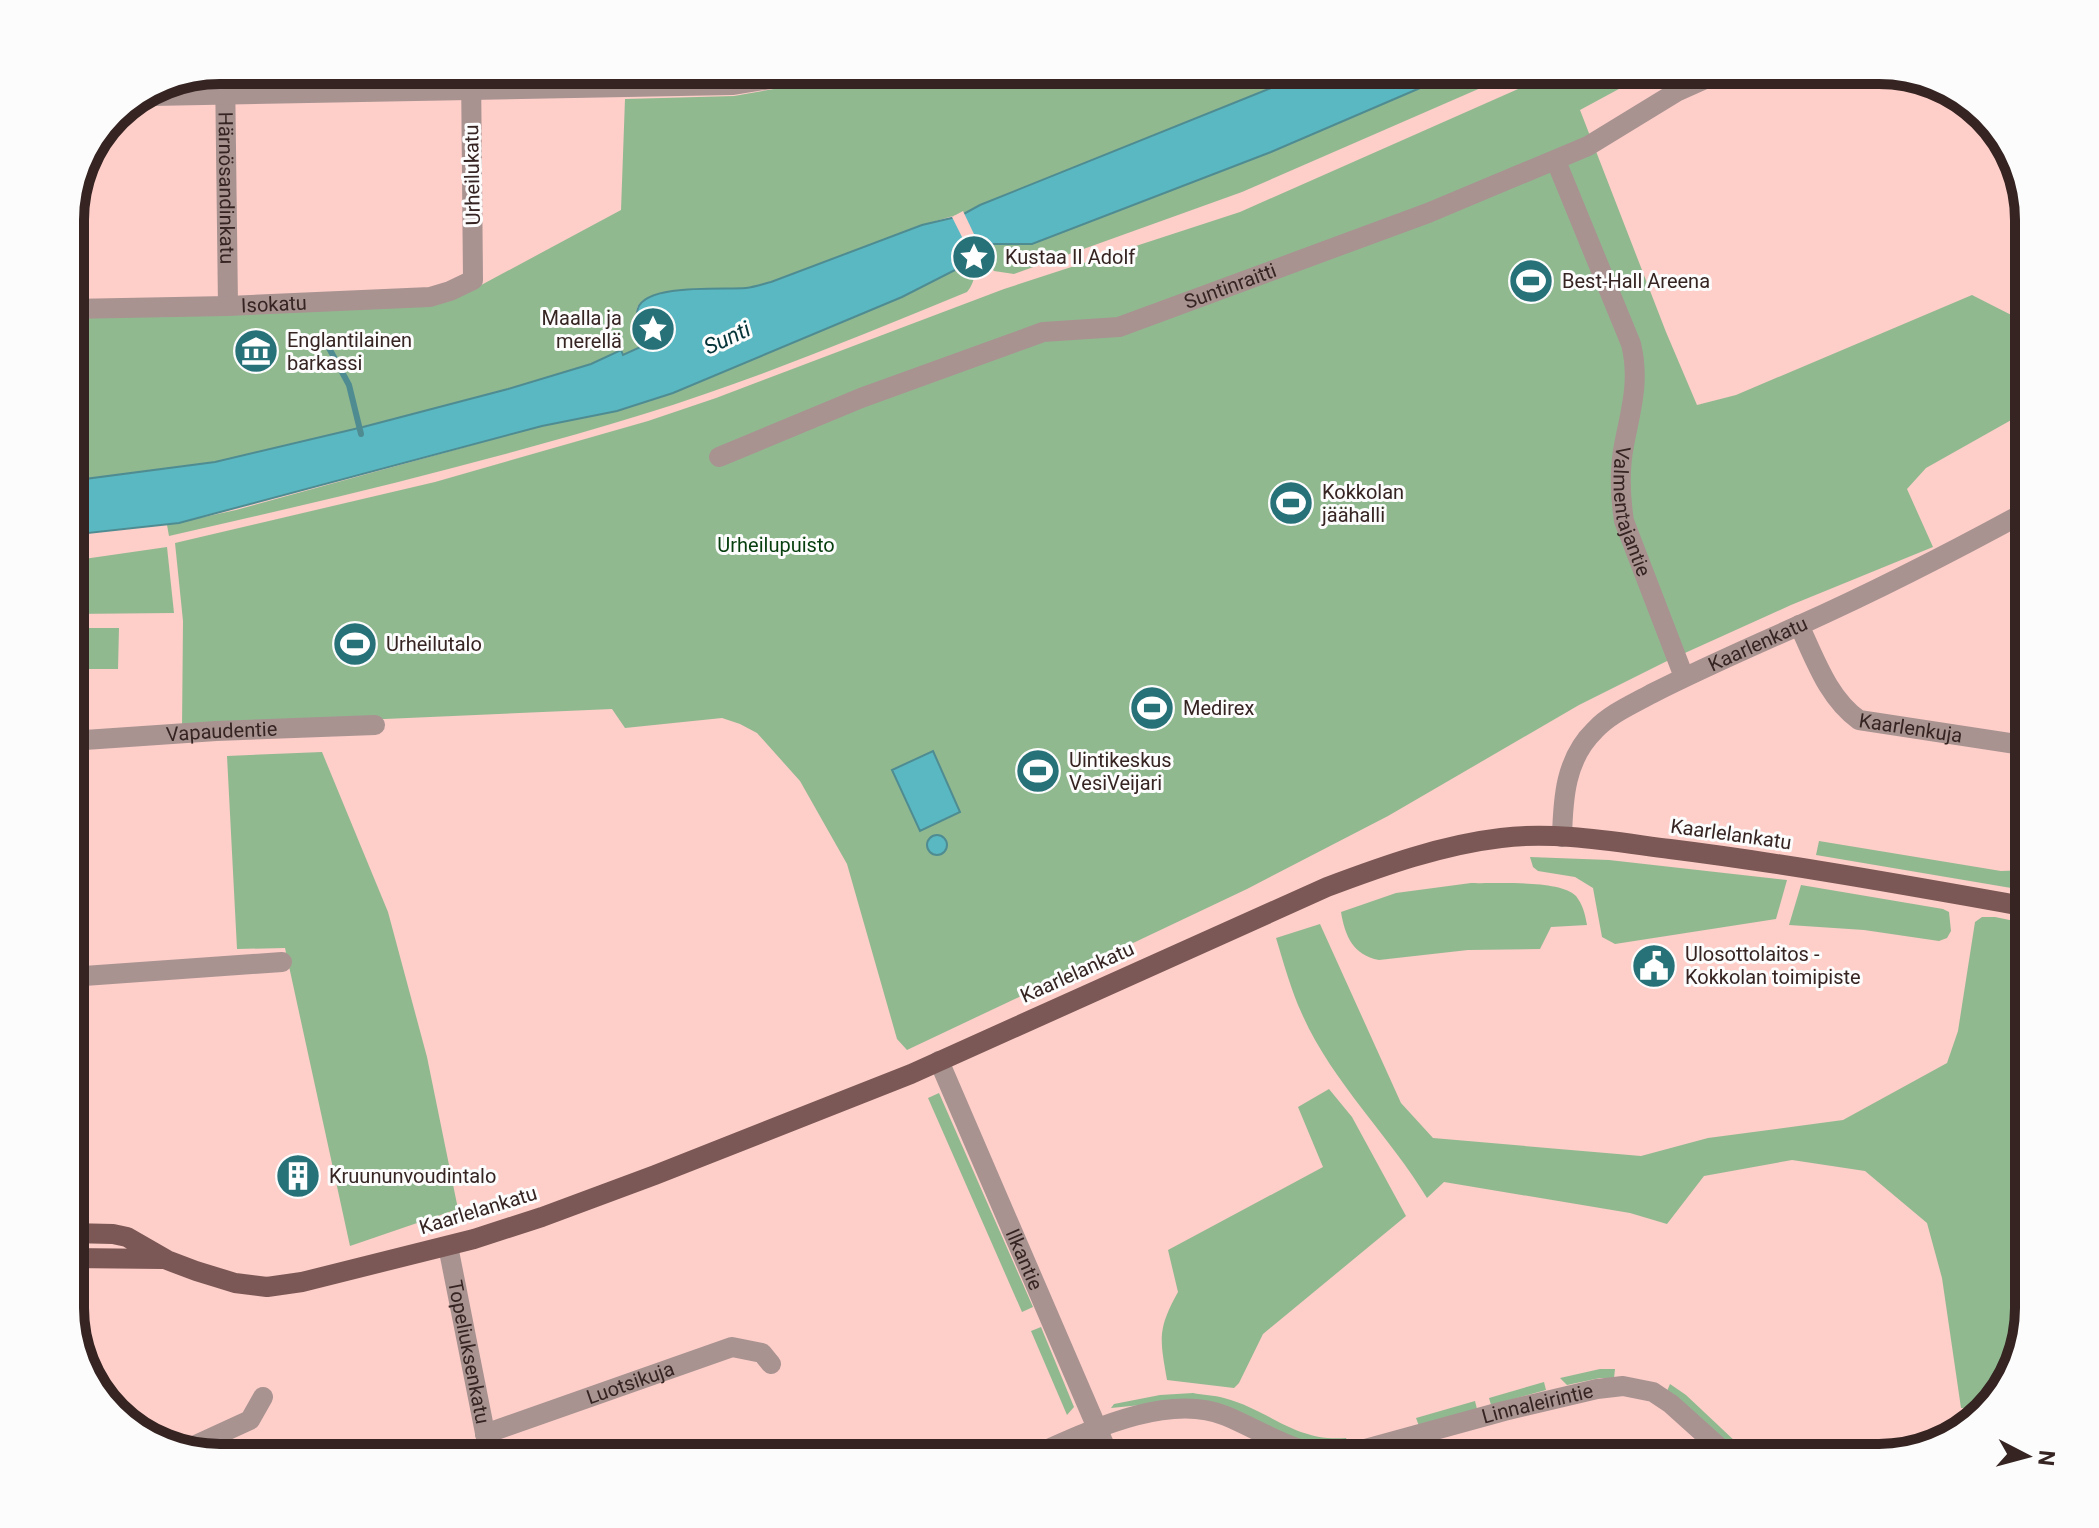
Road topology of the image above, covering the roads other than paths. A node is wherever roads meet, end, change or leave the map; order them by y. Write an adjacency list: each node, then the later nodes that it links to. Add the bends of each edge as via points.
1 (225, 84): 7 (street, Härnösandinkatu)
2 (405, 84): 7 (street)
3 (470, 84): 10 (street, Urheilukatu)
4 (680, 84): 5 (street)
5 (738, 84)
6 (1694, 84): 9 (street, Suntinraitti)
7 (225, 95): 8 (street); 11 (street, Härnösandinkatu)
8 (164, 96)
9 (1556, 161): 13 (street, Suntinraitti, via 1119,327 1043,332); 16 (street, Valmentajantie, via 1634,354 1636,392 1621,468 1624,521)
10 (473, 280): 11 (street, Isokatu, via 430,297)
11 (228, 306): 12 (street, Isokatu)
12 (84, 309)
13 (719, 457)
14 (2015, 518): 15 (street, Kaarlenkatu, via 1911,574)
15 (1799, 625): 16 (street, Kaarlenkatu); 19 (street, Kaarlenkuja, via 1833,693 1859,720)
16 (1684, 677): 20 (street, Kaarlenkatu, via 1611,716 1581,747 1565,788)
17 (375, 725): 18 (street, Vapaudentie)
18 (84, 740)
19 (2015, 744)
20 (1562, 837): 21 (main road, Kaarlelankatu, via 1700,853); 24 (main road, Kaarlelankatu, via 1501,838 1376,869 1259,916)
21 (2015, 905)
22 (282, 962): 23 (street)
23 (84, 976)
24 (939, 1061): 26 (main road, Kaarlelankatu, via 627,1186); 31 (street, Ilkantie)
25 (84, 1233): 28 (main road, Kaarlelankatu, via 127,1237)
26 (448, 1246): 28 (main road, Kaarlelankatu, via 267,1287 235,1283); 32 (street, Topeliuksenkatu)
27 (84, 1257): 28 (main road, Kaarlelankatu)
28 (167, 1260)
29 (771, 1364): 32 (street, Luotsikuja, via 762,1353 732,1347)
30 (263, 1397): 33 (street, via 250,1420)
31 (1097, 1428): 35 (street, Linnaleirintie); 36 (street, Ilkantie); 37 (street, Linnaleirintie, via 1162,1411 1206,1410)
32 (485, 1434): 34 (street, Topeliuksenkatu)
33 (202, 1442)
34 (487, 1444)
35 (1060, 1444)
36 (1104, 1444)
37 (1291, 1444)
38 (1384, 1444): 39 (street, Linnaleirintie, via 1623,1386 1653,1392)
39 (1715, 1444)

